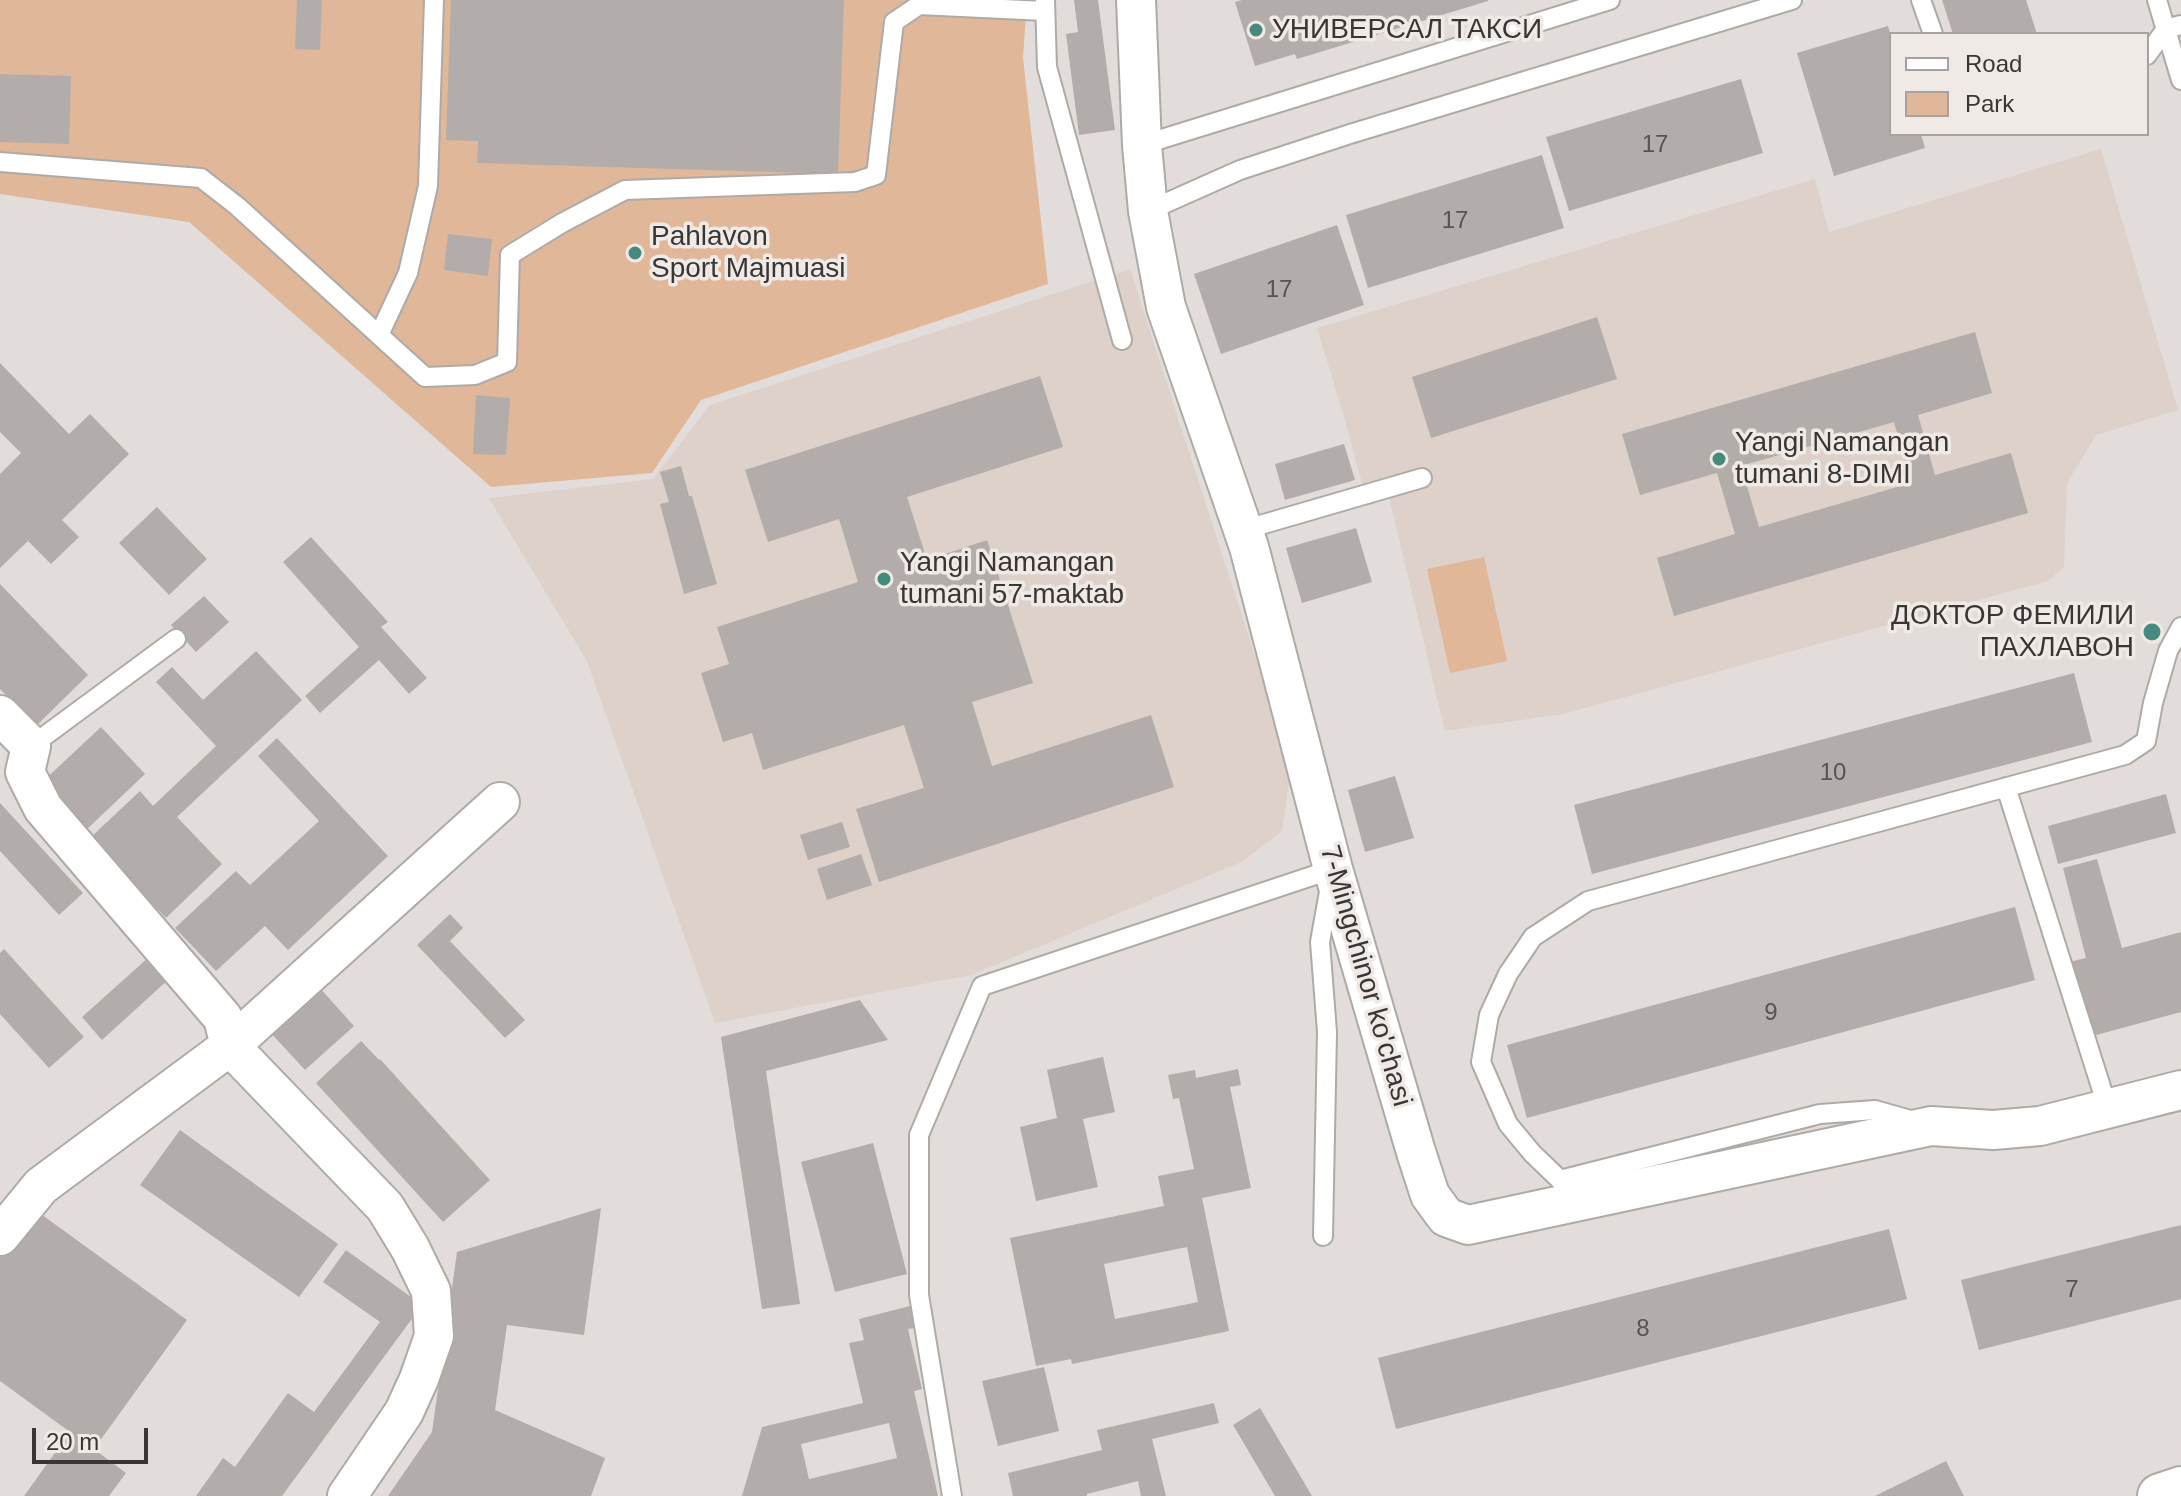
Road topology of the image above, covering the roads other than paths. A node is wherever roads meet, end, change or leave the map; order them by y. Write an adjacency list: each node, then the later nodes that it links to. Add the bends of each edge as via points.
1 (434, 0): 16 (lane, via 428,186 408,273)
2 (1136, 0): 13 (street, 7-Mingchinor ko'chasi)
3 (1610, 0): 13 (lane)
4 (1792, 0): 15 (lane, via 1240,170)
5 (1921, 0): 10 (lane)
6 (2157, 0): 9 (lane)
7 (919, 2): 8 (lane); 16 (lane, via 894,22 876,175 855,182 625,190 510,255 507,362 475,375 425,377)
8 (1045, 6): 17 (lane, via 1047,67)
9 (2174, 27): 11 (lane); 12 (lane)
10 (1932, 32)
11 (2149, 53)
12 (2181, 80)
13 (1142, 145): 15 (street, 7-Mingchinor ko'chasi)
14 (0, 162): 16 (lane, via 201,178)
15 (1148, 211): 19 (street, 7-Mingchinor ko'chasi, via 1166,307)
16 (379, 335)
17 (1122, 340)
18 (1422, 478): 19 (lane)
19 (1243, 530): 26 (street, 7-Mingchinor ko'chasi)
20 (2181, 627): 24 (lane, via 2168,651 2146,741 2125,755)
21 (176, 639): 23 (lane)
22 (0, 715): 23 (street)
23 (31, 746): 27 (street, via 25,772 43,808 223,1018)
24 (2006, 787): 29 (lane); 30 (lane, via 1588,901 1533,937 1489,1015 1481,1062 1508,1124 1560,1180 1820,1114 1875,1110)
25 (500, 802): 27 (street)
26 (1333, 869): 30 (street, 7-Mingchinor ko'chasi, via 1430,1195 1446,1217 1468,1225); 32 (lane, via 1320,942 1327,1032); 35 (lane, via 982,986 919,1135 919,1295)
27 (230, 1046): 31 (street, via 41,1186); 34 (street, via 385,1207 431,1291 434,1336 419,1379 404,1412)
28 (2181, 1090): 29 (street, 7-Mingchinor ko'chasi)
29 (2108, 1109): 30 (street, 7-Mingchinor ko'chasi, via 2040,1126)
30 (1931, 1126)
31 (0, 1236)
32 (1323, 1236)
33 (2181, 1489): 36 (street)
34 (347, 1496)
35 (952, 1496)
36 (2160, 1496)

